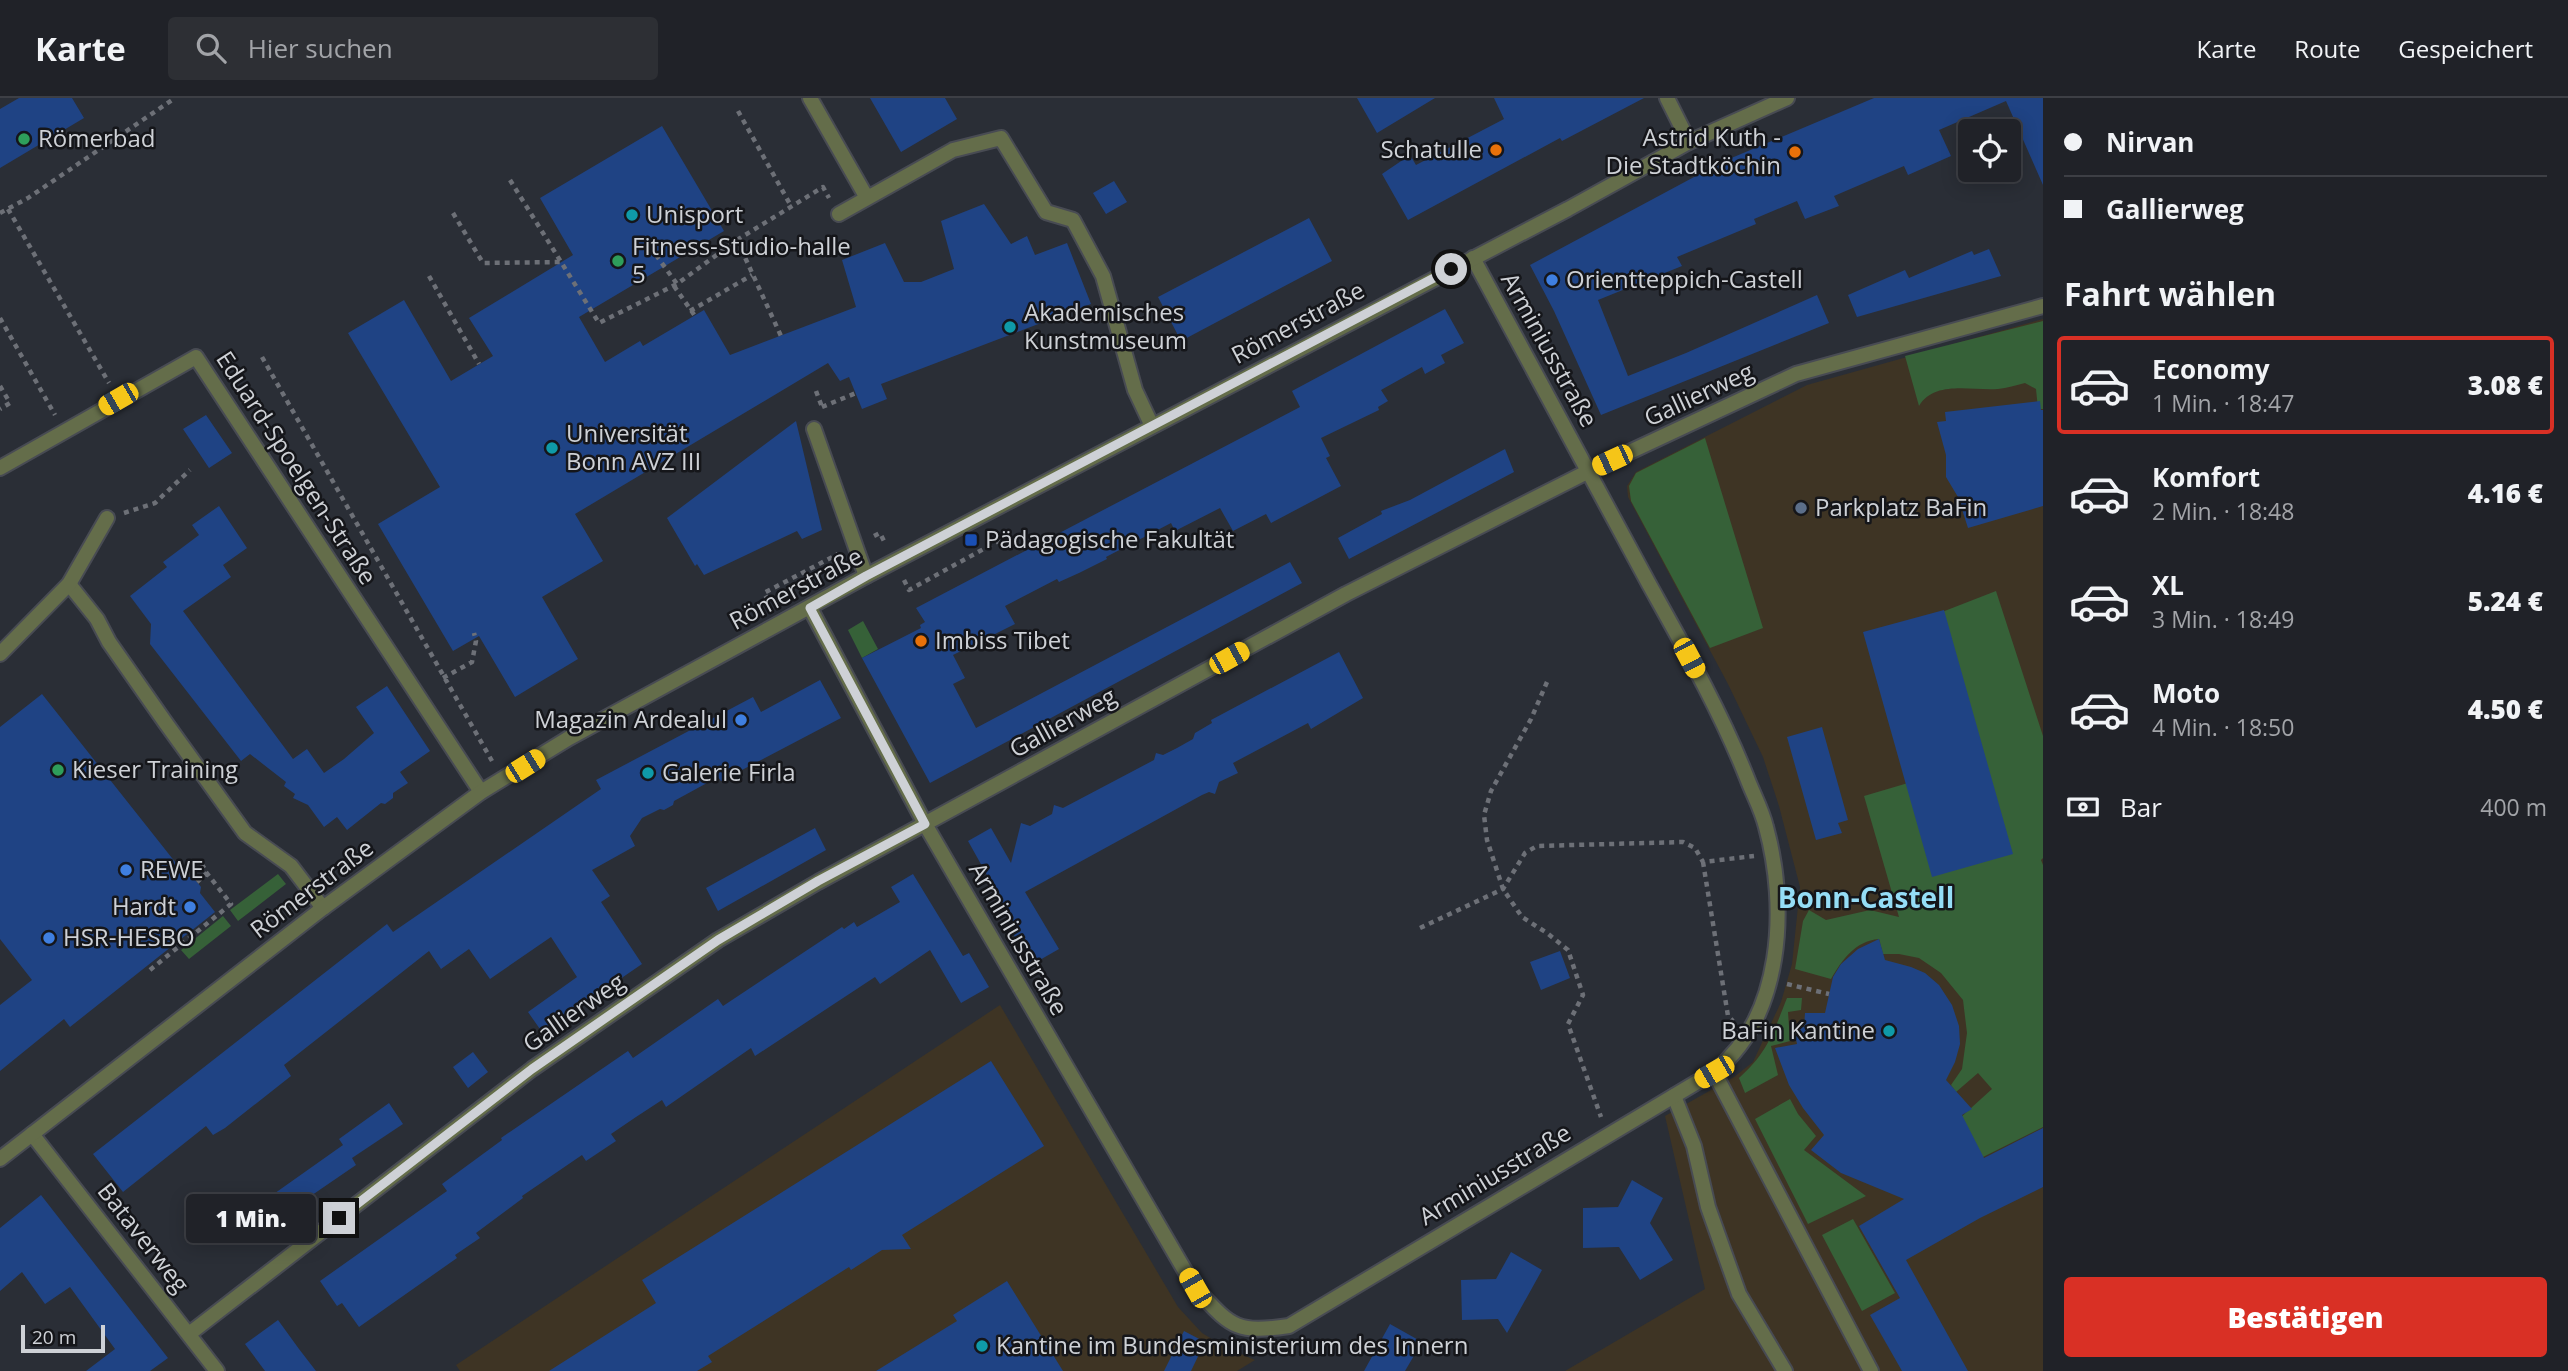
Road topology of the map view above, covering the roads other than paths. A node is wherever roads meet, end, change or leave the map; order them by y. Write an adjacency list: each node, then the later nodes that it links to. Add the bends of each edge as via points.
1 (810, 98): 5 (street)
2 (1667, 98): 4 (street)
3 (1787, 98): 4 (street, Römerstraße)
4 (1689, 142): 7 (street, Römerstraße)
5 (867, 198): 6 (street); 9 (street, via 953,150 1001,138 1046,212 1073,220 1104,276 1135,390)
6 (839, 214)
7 (1473, 258): 9 (street, Römerstraße); 12 (street, Arminiusstraße)
8 (2043, 306): 12 (street, Gallierweg, via 1796,374)
9 (1152, 426): 14 (street, Römerstraße)
10 (814, 429): 14 (street)
11 (0, 468): 18 (street, Eduard-Spoelgen-Straße, via 196,357)
12 (1589, 471): 19 (street, Gallierweg, via 1346,594); 21 (street, Arminiusstraße, via 1726,726 1766,825 1779,895 1769,980 1747,1038)
13 (107, 518): 15 (street)
14 (866, 576): 16 (street, Römerstraße)
15 (69, 584): 17 (street); 20 (street, via 245,833 290,866)
16 (810, 608): 18 (street, Römerstraße, via 569,738); 19 (street, Arminiusstraße)
17 (0, 654)
18 (481, 792): 20 (street, Römerstraße)
19 (925, 824): 22 (street, Arminiusstraße, via 1195,1288 1228,1323 1257,1331 1289,1326); 25 (street, Gallierweg, via 718,940 532,1069)
20 (323, 908): 23 (street, Römerstraße)
21 (1714, 1072): 22 (street, Arminiusstraße); 28 (street)
22 (1674, 1096): 27 (street, via 1740,1294)
23 (32, 1134): 24 (street, Römerstraße); 25 (street, Bataverweg)
24 (0, 1159)
25 (188, 1334): 26 (street, Bataverweg)
26 (217, 1371)
27 (1785, 1371)
28 (1871, 1371)

